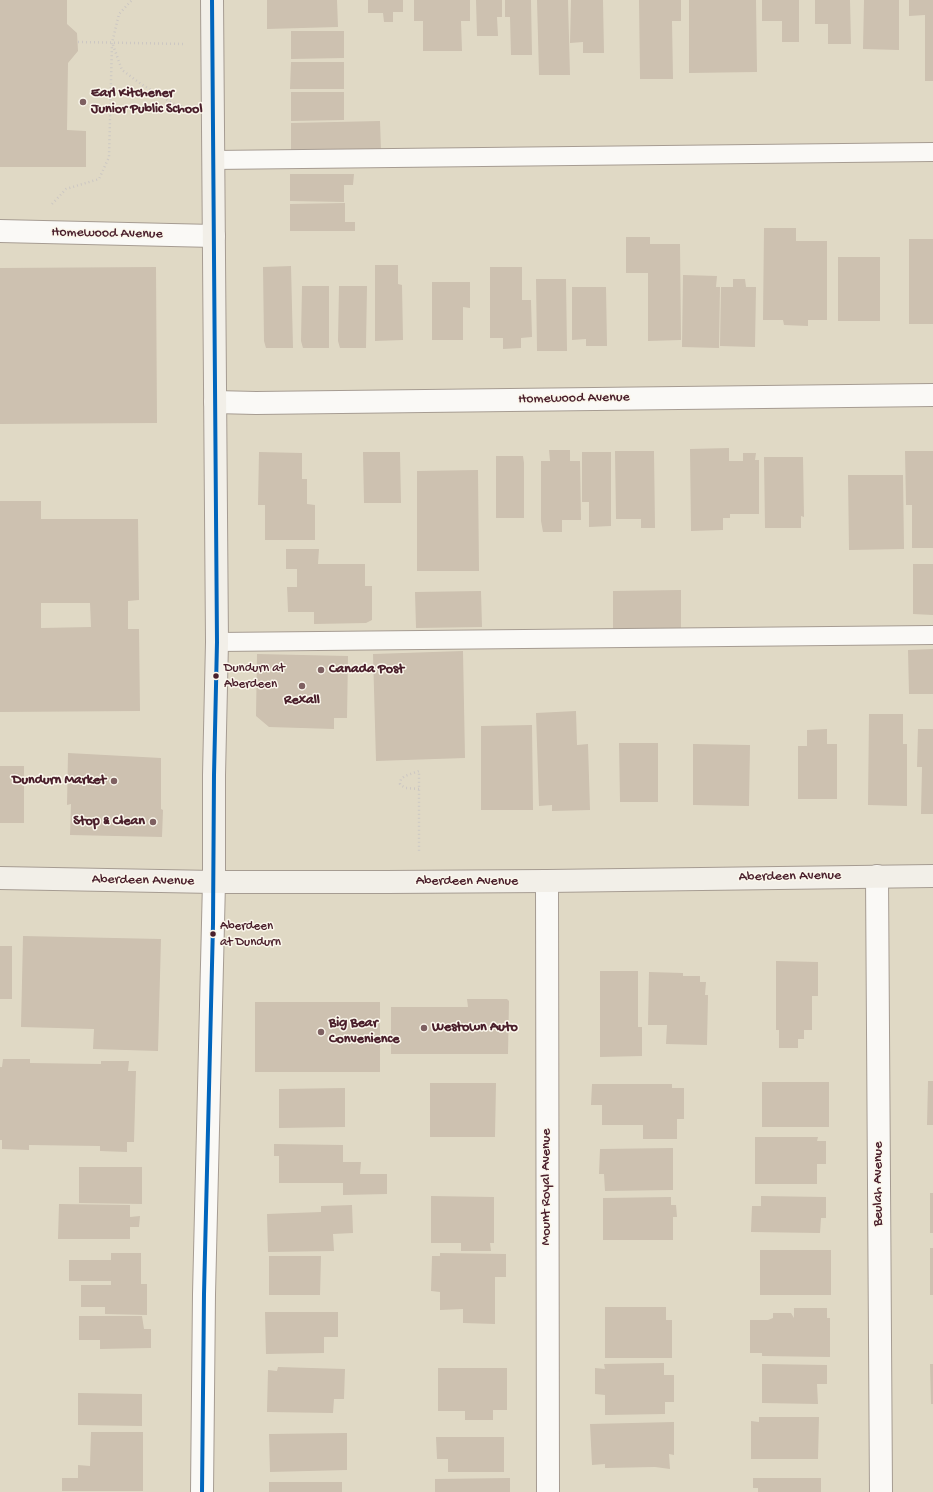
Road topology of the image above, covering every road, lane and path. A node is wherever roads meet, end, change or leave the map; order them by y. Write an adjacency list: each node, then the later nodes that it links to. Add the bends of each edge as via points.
1 (132, 0): 4 (path, via 119,14)
2 (212, 0): 5 (main road)
3 (78, 42): 4 (path)
4 (112, 43): 5 (path); 6 (path, via 122,70 141,84 174,104); 10 (path, via 109,157 99,179 66,189 47,209)
5 (213, 44): 6 (main road)
6 (213, 117): 8 (main road)
7 (933, 152): 8 (lane)
8 (213, 160): 11 (main road)
9 (0, 231): 10 (street, Homewood Avenue)
10 (43, 232): 11 (street, Homewood Avenue)
11 (214, 236): 13 (main road)
12 (933, 395): 13 (street, Homewood Avenue)
13 (215, 402): 15 (main road)
14 (933, 635): 15 (lane)
15 (216, 642): 21 (main road)
16 (419, 789): 16 (path, via 419,771 401,779 402,786); 22 (path)
17 (877, 876): 18 (main road, Aberdeen Avenue); 20 (main road, Aberdeen Avenue); 25 (street, Beulah Avenue)
18 (933, 876)
19 (0, 878): 21 (main road, Aberdeen Avenue)
20 (547, 881): 22 (main road, Aberdeen Avenue); 24 (street, Mount Royal Avenue)
21 (214, 882): 22 (main road, Aberdeen Avenue); 23 (street)
22 (420, 882)
23 (202, 1492)
24 (548, 1492)
25 (881, 1492)

